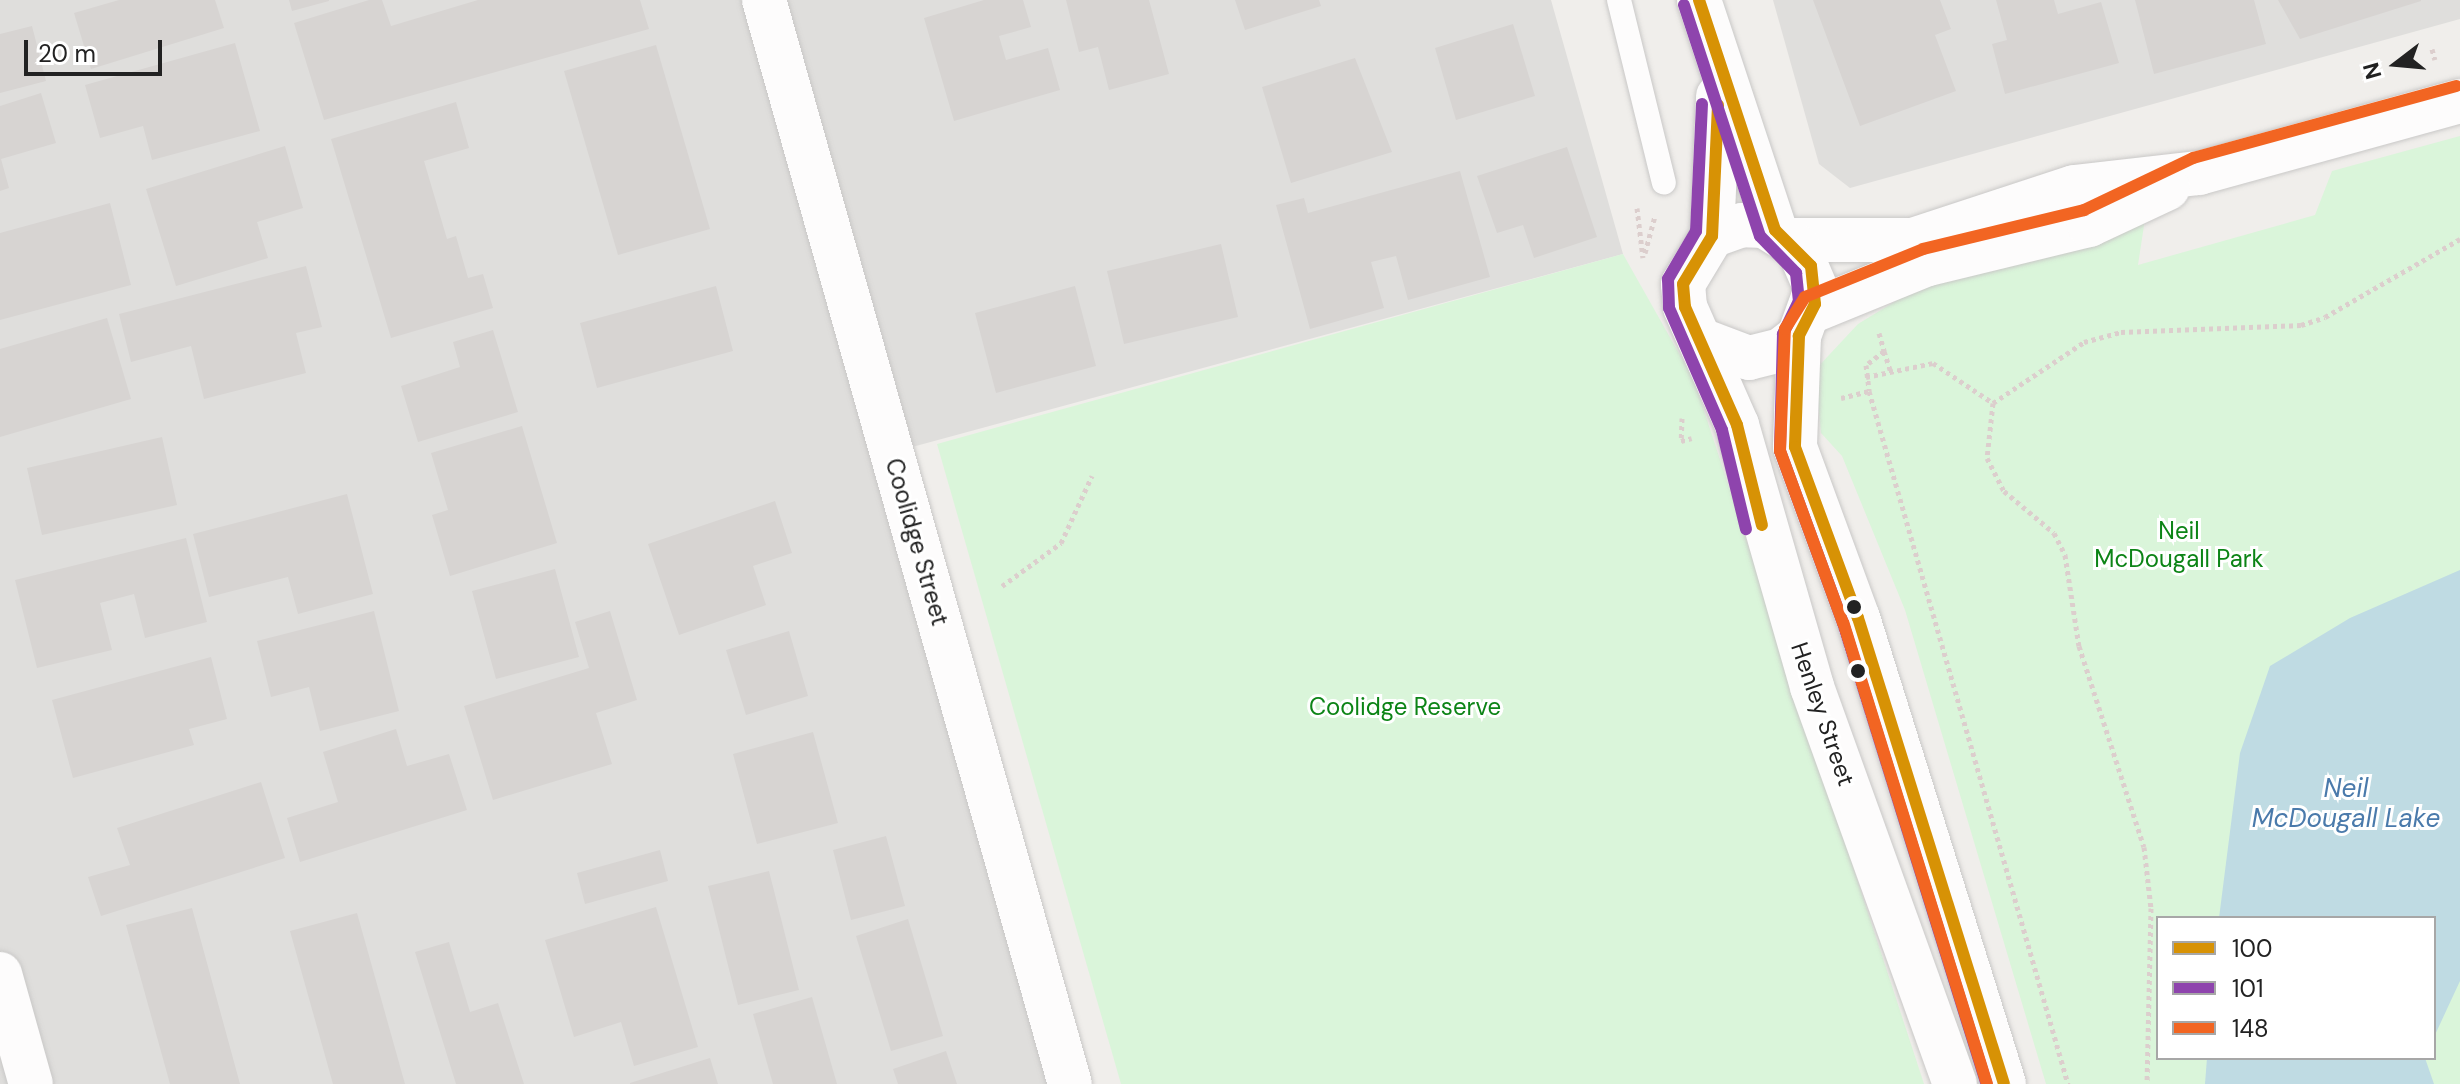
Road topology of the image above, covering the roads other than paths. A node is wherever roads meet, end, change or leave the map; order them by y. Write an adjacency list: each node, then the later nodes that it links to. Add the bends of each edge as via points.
1 (764, 0): 14 (street, Coolidge Street)
2 (1619, 0): 7 (lane)
3 (1699, 0): 4 (street, Henley Street)
4 (1719, 78): 8 (street, Henley Street); 9 (street, Henley Street)
5 (2460, 101): 6 (street)
6 (2199, 173): 8 (street, via 2074,187 1913,240); 10 (street, via 2089,225 1928,264)
7 (1664, 183)
8 (1783, 235): 9 (street, via 1742,225); 10 (street, Henley Street, via 1811,266)
9 (1712, 236): 11 (street, Henley Street, via 1683,284 1690,321)
10 (1806, 323): 11 (street, via 1749,358); 16 (street, Henley Street, via 1795,447 1858,618)
11 (1704, 341): 15 (street, Henley Street, via 1737,425 1812,687)
12 (0, 974): 13 (street)
13 (31, 1084)
14 (1070, 1084)
15 (1955, 1084)
16 (2004, 1084)

